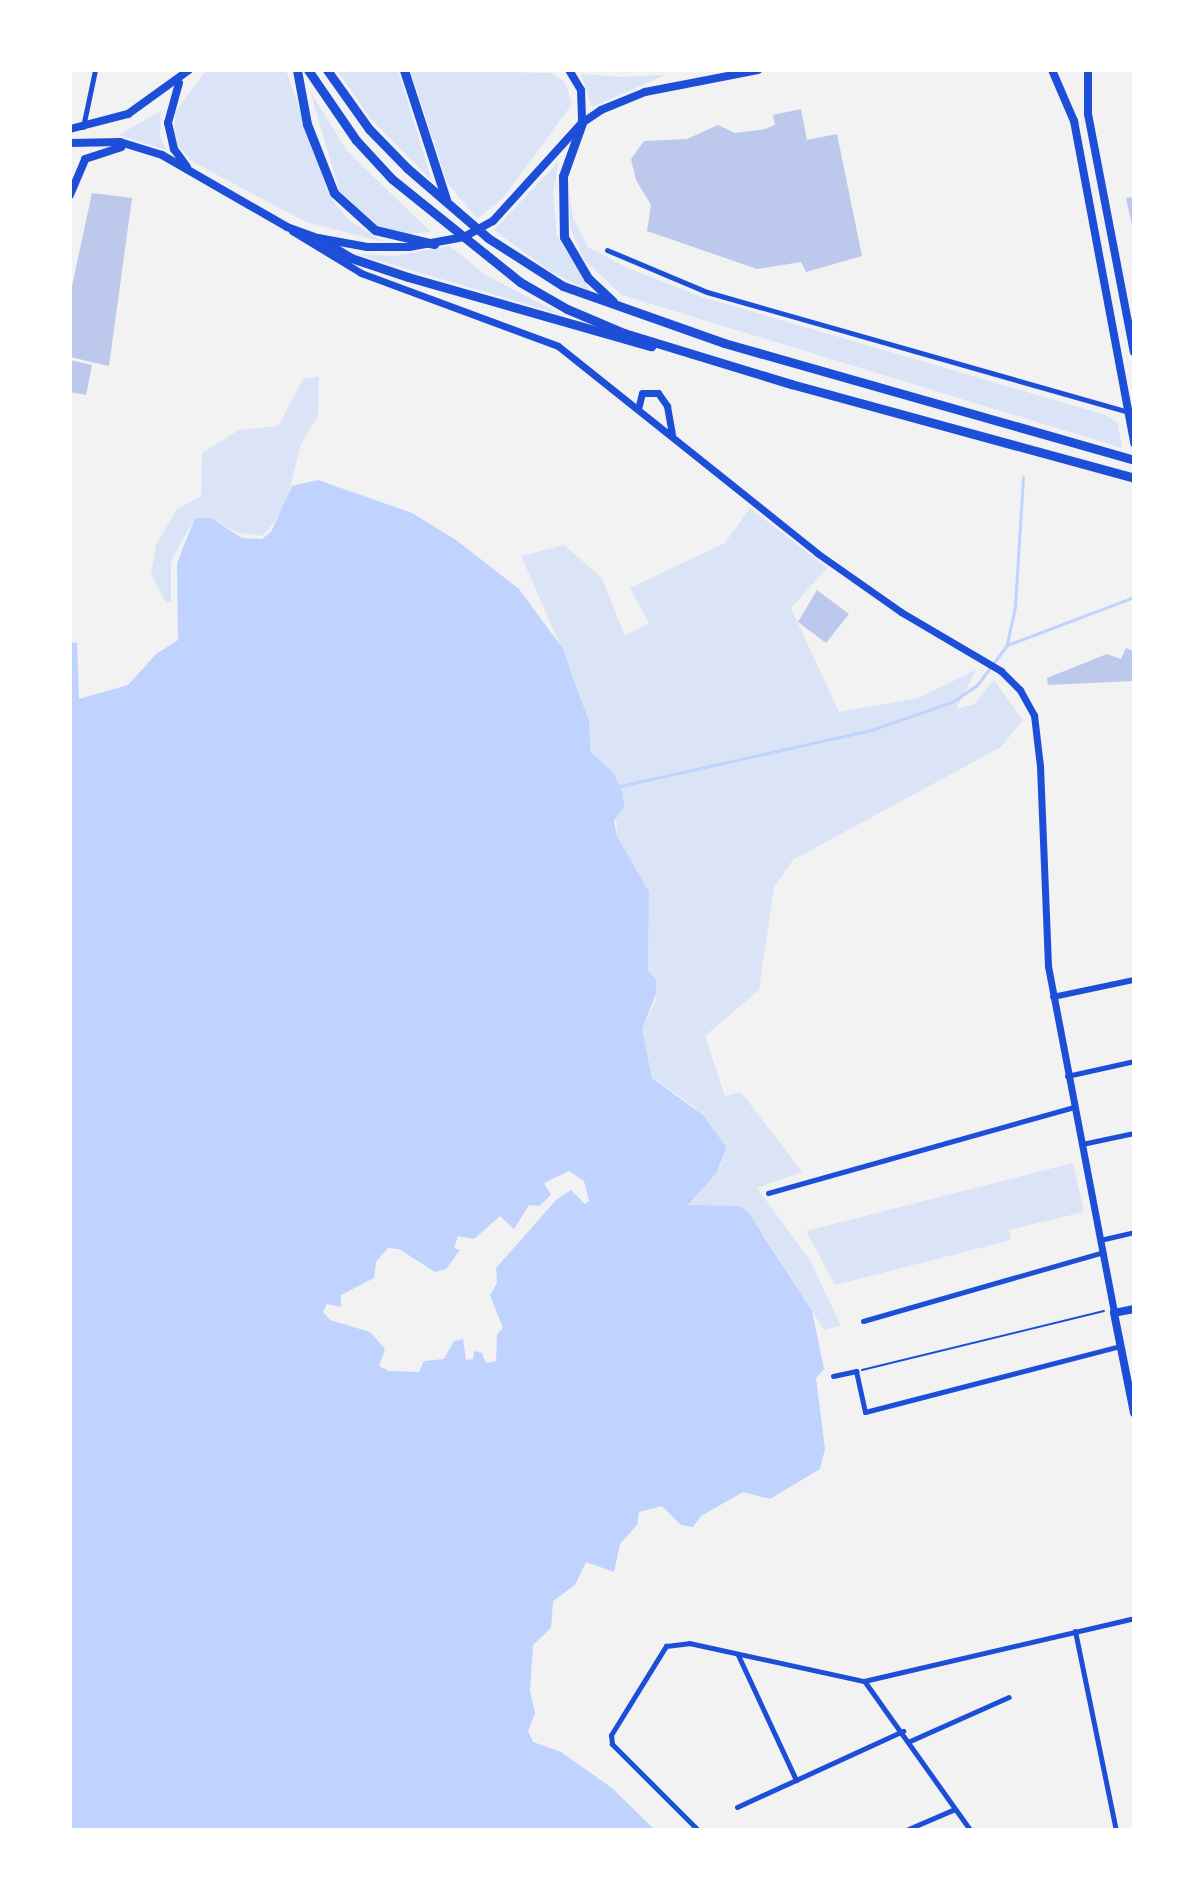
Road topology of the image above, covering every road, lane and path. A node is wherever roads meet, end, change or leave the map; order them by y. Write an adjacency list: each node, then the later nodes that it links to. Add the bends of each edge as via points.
1 (95, 70): 12 (street)
2 (297, 70): 21 (highway, via 307,124 334,193 375,230)
3 (308, 70): 25 (highway, via 356,140 478,250 567,309)
4 (327, 70): 18 (highway, via 369,129)
5 (404, 70): 18 (highway)
6 (569, 70): 11 (main road, via 581,90)
7 (758, 70): 11 (main road, via 645,92)
8 (1052, 70): 27 (main road, via 1074,121)
9 (1088, 70): 24 (main road, via 1088,114)
10 (187, 71): 12 (main road, via 149,103); 16 (main road, via 172,96 168,123 174,149)
11 (582, 123): 21 (main road, via 493,221 464,237); 23 (highway, via 563,176 564,237 588,278)
12 (83, 128): 13 (main road)
13 (70, 129)
14 (70, 143): 15 (main road)
15 (134, 146): 16 (main road); 17 (main road, via 91,154 79,167)
16 (191, 170): 19 (main road)
17 (70, 195)
18 (448, 202): 23 (highway, via 488,238 563,286)
19 (287, 227): 20 (main road); 26 (main road, via 361,273 558,346)
20 (318, 238): 21 (main road, via 386,248); 25 (highway, via 351,258 408,277 627,341)
21 (434, 244)
22 (607, 250): 27 (street, via 707,292)
23 (622, 308): 30 (highway, via 724,343)
24 (1134, 352)
25 (693, 354): 31 (highway)
26 (639, 411): 28 (main road); 28 (main road, via 639,396 658,393)
27 (1131, 413): 29 (main road)
28 (676, 442): 33 (main road, via 854,581 1001,671 1020,690 1034,715)
29 (1134, 443)
30 (1134, 460)
31 (1134, 478)
32 (1134, 980): 33 (street)
33 (1053, 997): 35 (main road)
34 (1134, 1061): 35 (street)
35 (1066, 1076): 36 (main road)
36 (1073, 1107): 38 (main road); 39 (street)
37 (1134, 1133): 38 (street)
38 (1081, 1145): 41 (main road)
39 (768, 1193)
40 (1134, 1232): 41 (street)
41 (1100, 1240): 42 (main road)
42 (1103, 1252): 44 (main road); 45 (street)
43 (1134, 1309): 44 (main road)
44 (1114, 1311): 46 (main road); 47 (path)
45 (863, 1321)
46 (1121, 1346): 47 (street, via 865,1412); 49 (main road)
47 (856, 1371): 48 (street)
48 (833, 1376)
49 (1134, 1413)
50 (1134, 1618): 51 (street)
51 (1075, 1631): 53 (street); 63 (street)
52 (737, 1654): 53 (street); 57 (street); 60 (street, via 689,1643 666,1646 611,1735 617,1751)
53 (864, 1681): 55 (street)
54 (1009, 1697): 56 (street)
55 (903, 1731): 56 (street); 57 (street)
56 (910, 1741): 59 (street)
57 (796, 1780): 58 (street)
58 (737, 1807)
59 (955, 1809): 61 (street); 62 (street)
60 (698, 1830)
61 (906, 1830)
62 (970, 1830)
63 (1116, 1830)

